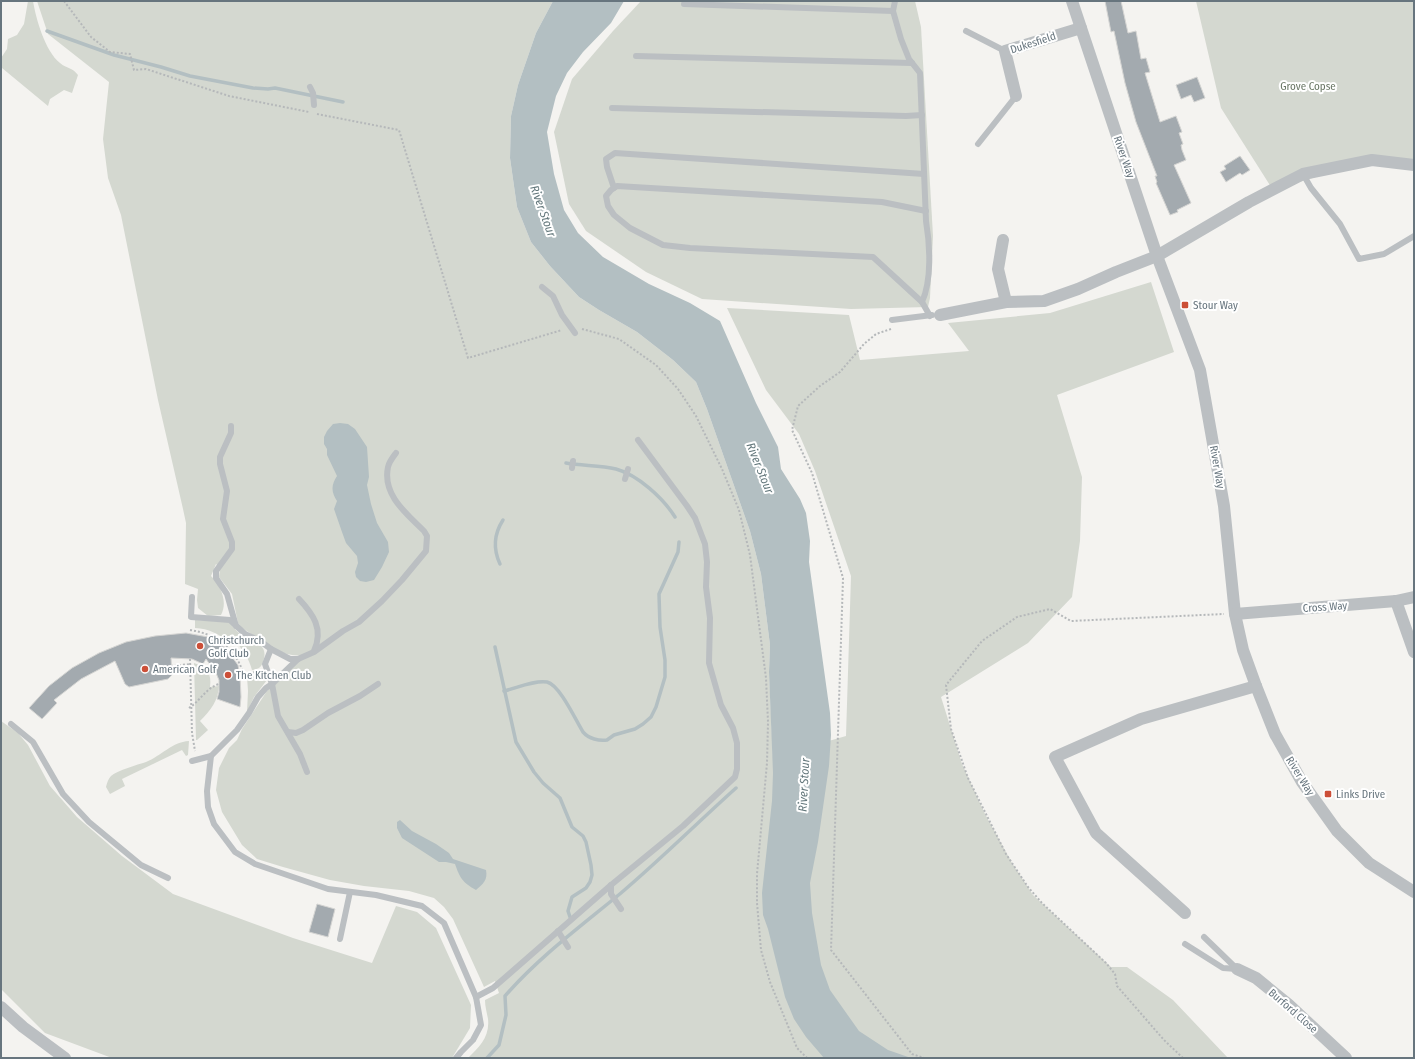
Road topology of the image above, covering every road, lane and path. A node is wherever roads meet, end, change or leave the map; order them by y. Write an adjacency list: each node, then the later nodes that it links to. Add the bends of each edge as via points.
1 (64, 1): 11 (path, via 91,38 110,52 130,54)
2 (895, 1): 5 (lane)
3 (1072, 1): 6 (street, River Way)
4 (684, 4): 5 (lane)
5 (893, 11): 10 (lane, via 901,39)
6 (1081, 28): 8 (street, Dukesfield); 25 (street, River Way)
7 (966, 31): 8 (lane)
8 (1005, 51): 13 (street, Dukesfield)
9 (636, 56): 10 (lane)
10 (912, 62): 16 (lane, via 920,73)
11 (134, 70)
12 (310, 87): 14 (lane)
13 (1016, 96): 17 (lane)
14 (314, 105)
15 (612, 108): 16 (lane)
16 (922, 115): 19 (lane)
17 (978, 144)
18 (1414, 165): 20 (street, via 1372,160)
19 (924, 174): 21 (lane, via 615,153 606,158 606,167); 22 (lane)
20 (1303, 174): 23 (lane, via 1340,224 1359,259 1384,254); 25 (street, via 1249,202)
21 (614, 188): 22 (lane, via 617,186 882,202); 27 (lane, via 606,196 608,206 614,215 630,228 663,245 873,257)
22 (926, 211): 27 (lane, via 930,244)
23 (1414, 236)
24 (1003, 240): 28 (street, via 998,269)
25 (1157, 256): 28 (street, via 1044,301); 41 (street, River Way, via 1200,370 1224,506)
26 (542, 287): 31 (lane, via 553,296)
27 (922, 302): 29 (lane)
28 (1006, 302): 29 (street)
29 (935, 315): 30 (lane)
30 (892, 320): 79 (path, via 891,329 876,334 840,372 798,406 792,430 812,473 843,578 831,950 912,1054)
31 (575, 333)
32 (231, 426): 42 (lane, via 231,433 220,456 220,464 227,491 223,519 232,542 232,549 216,571 216,578 227,594)
33 (638, 440): 64 (lane, via 687,506 705,544 710,618 709,663 721,705 733,728 737,743 737,769 735,777 720,792)
34 (396, 453): 45 (lane, via 388,466 391,492 398,505 427,536 426,551 402,580 364,618)
35 (628, 469): 36 (lane)
36 (625, 479)
37 (192, 597): 42 (lane, via 191,617 224,618)
38 (1414, 597): 40 (street, Cross Way)
39 (299, 599): 45 (lane, via 316,622 318,643)
40 (1396, 601): 41 (street, Cross Way); 46 (street)
41 (1235, 614): 55 (street, River Way, via 1243,650)
42 (236, 626): 44 (lane)
43 (190, 630): 51 (path, via 217,638 235,657 244,676)
44 (271, 649): 48 (lane, via 290,659); 51 (lane, via 265,664)
45 (314, 652): 48 (lane)
46 (1414, 652)
47 (190, 659): 49 (path)
48 (298, 659): 53 (lane)
49 (191, 664): 50 (path); 56 (path)
50 (171, 666)
51 (266, 669): 53 (lane)
52 (219, 684): 56 (path)
53 (272, 684): 59 (lane, via 278,716); 60 (lane, via 258,697 237,730)
54 (378, 684): 59 (lane, via 303,730 296,733)
55 (1256, 686): 66 (street, River Way, via 1275,734 1302,782 1337,831 1369,863); 68 (street, via 1141,719 1055,757 1096,833)
56 (191, 706): 57 (path); 61 (path)
57 (188, 708)
58 (11, 724): 63 (lane, via 33,742 63,794 89,822 141,865)
59 (288, 732): 62 (lane)
60 (211, 756): 61 (lane); 65 (lane, via 208,807 214,824 235,852 255,864 311,884)
61 (194, 761)
62 (307, 772)
63 (168, 878)
64 (611, 886): 67 (lane, via 612,894); 69 (lane)
65 (350, 892): 71 (lane); 75 (lane, via 376,895 422,906 444,923)
66 (1414, 892)
67 (621, 909)
68 (1185, 913)
69 (558, 931): 73 (lane); 75 (lane, via 493,988)
70 (1204, 937): 74 (lane)
71 (340, 939)
72 (1185, 944): 74 (lane, via 1223,968)
73 (568, 947)
74 (1237, 969): 80 (street, Burford Close, via 1256,978)
75 (476, 996): 78 (lane, via 481,1025 473,1040)
76 (1, 1007): 77 (street)
77 (65, 1058)
78 (456, 1058)
79 (924, 1058)
80 (1346, 1058)

